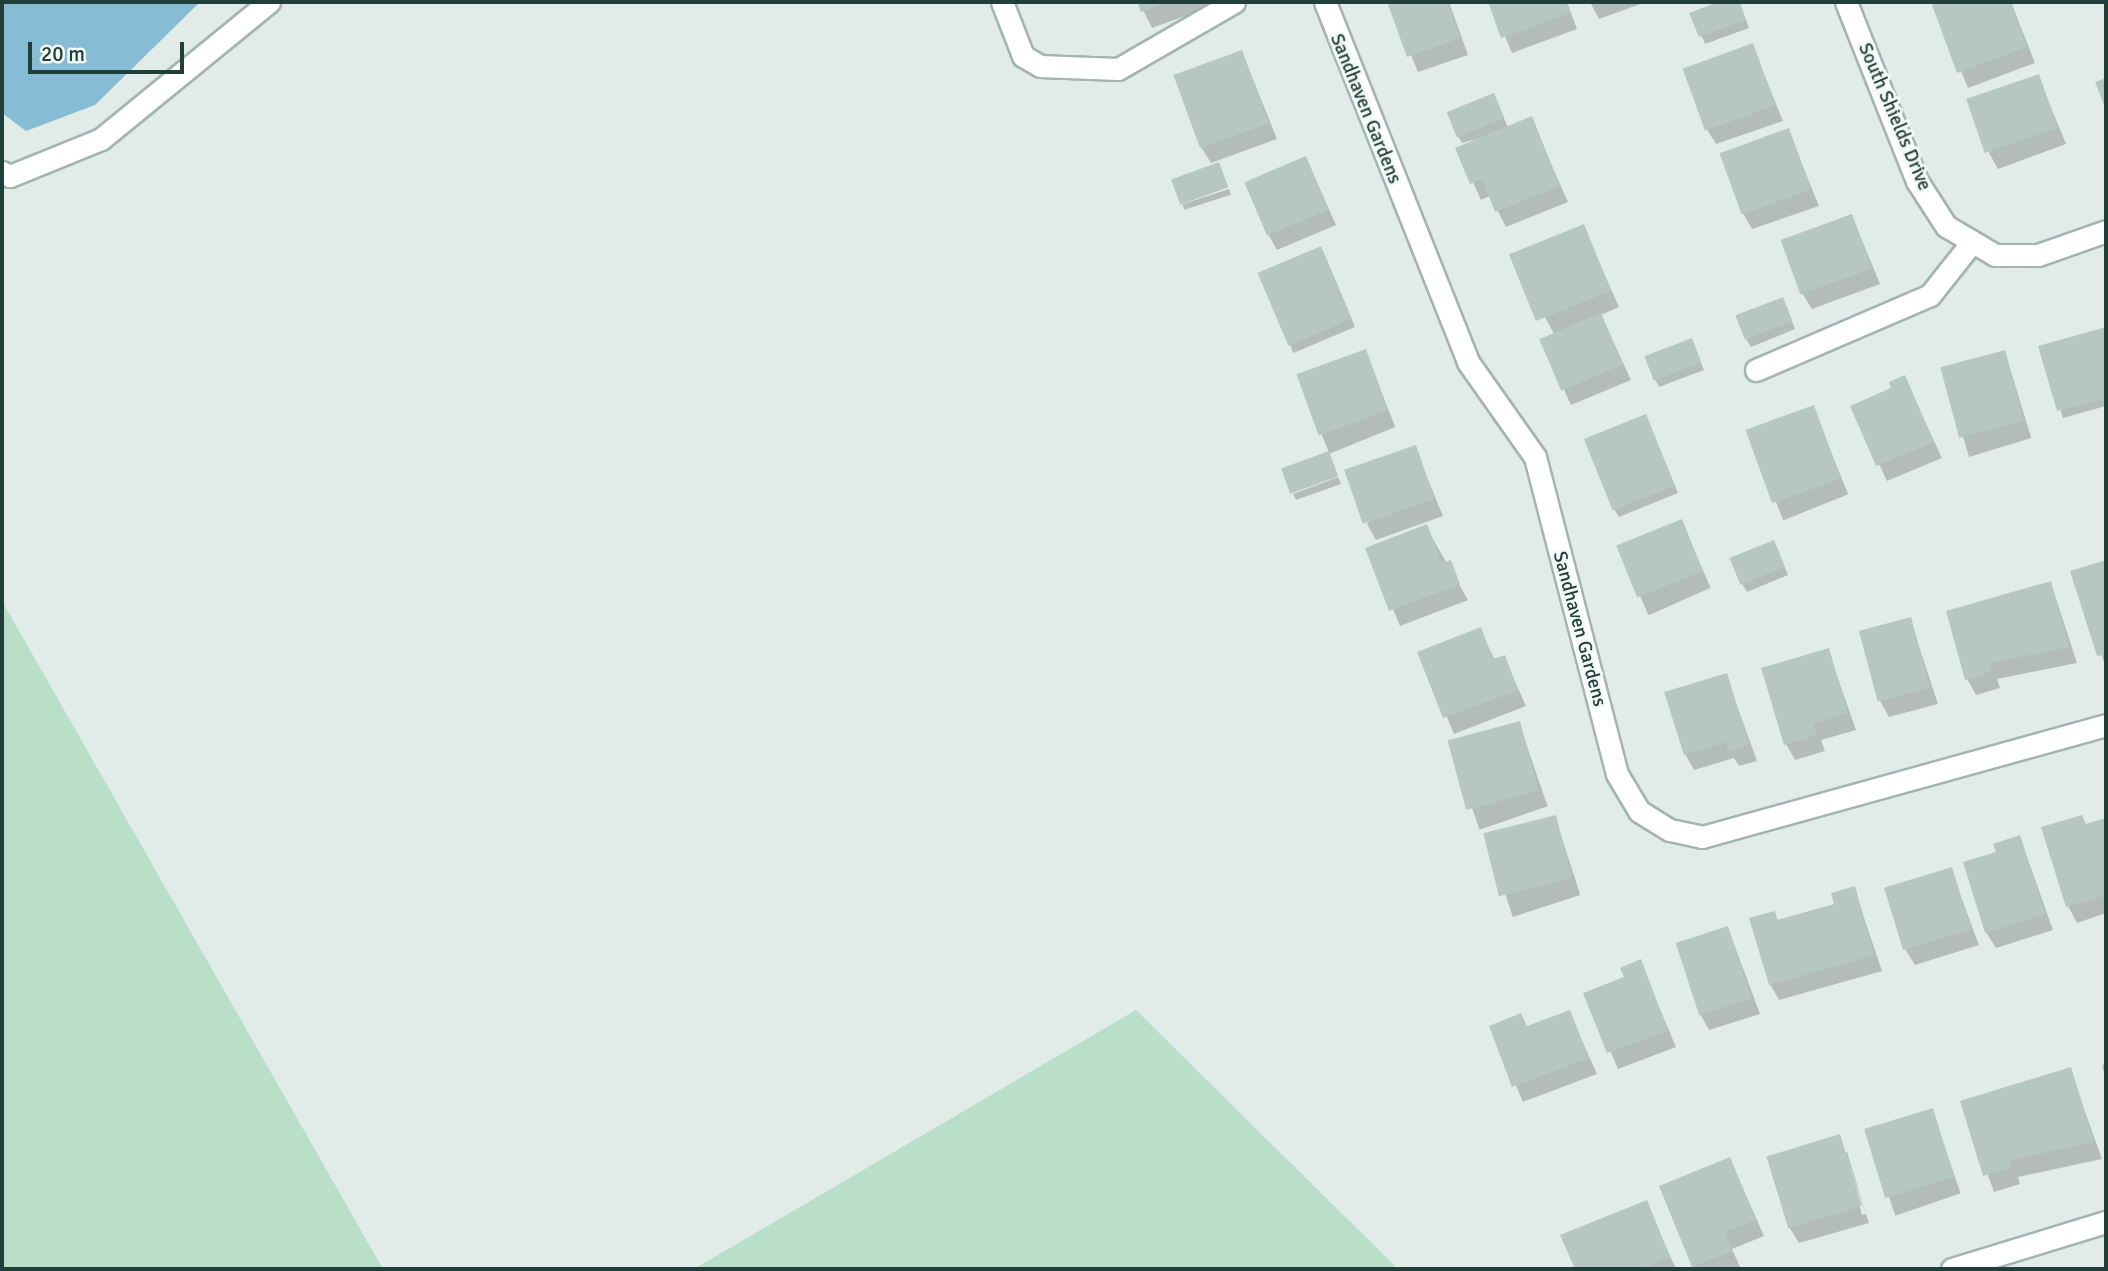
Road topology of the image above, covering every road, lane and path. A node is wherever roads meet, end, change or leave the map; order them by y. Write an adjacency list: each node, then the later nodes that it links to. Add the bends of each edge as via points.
1 (269, 2): 6 (street, via 101,139 10,176)
2 (1002, 2): 3 (street, via 1023,56 1040,66 1118,69)
3 (1234, 2)
4 (1325, 2): 10 (street, Sandhaven Gardens, via 1468,362 1535,457 1617,774 1639,811 1670,830 1702,837)
5 (1846, 2): 8 (street, South Shields Drive, via 1917,181 1946,226)
6 (2, 172)
7 (2106, 232): 8 (street, South Shields Drive, via 2038,255 1995,255)
8 (1972, 242): 9 (street, via 1930,295)
9 (1756, 370)
10 (2106, 725)
11 (2106, 1222): 12 (street)
12 (1952, 1269)

